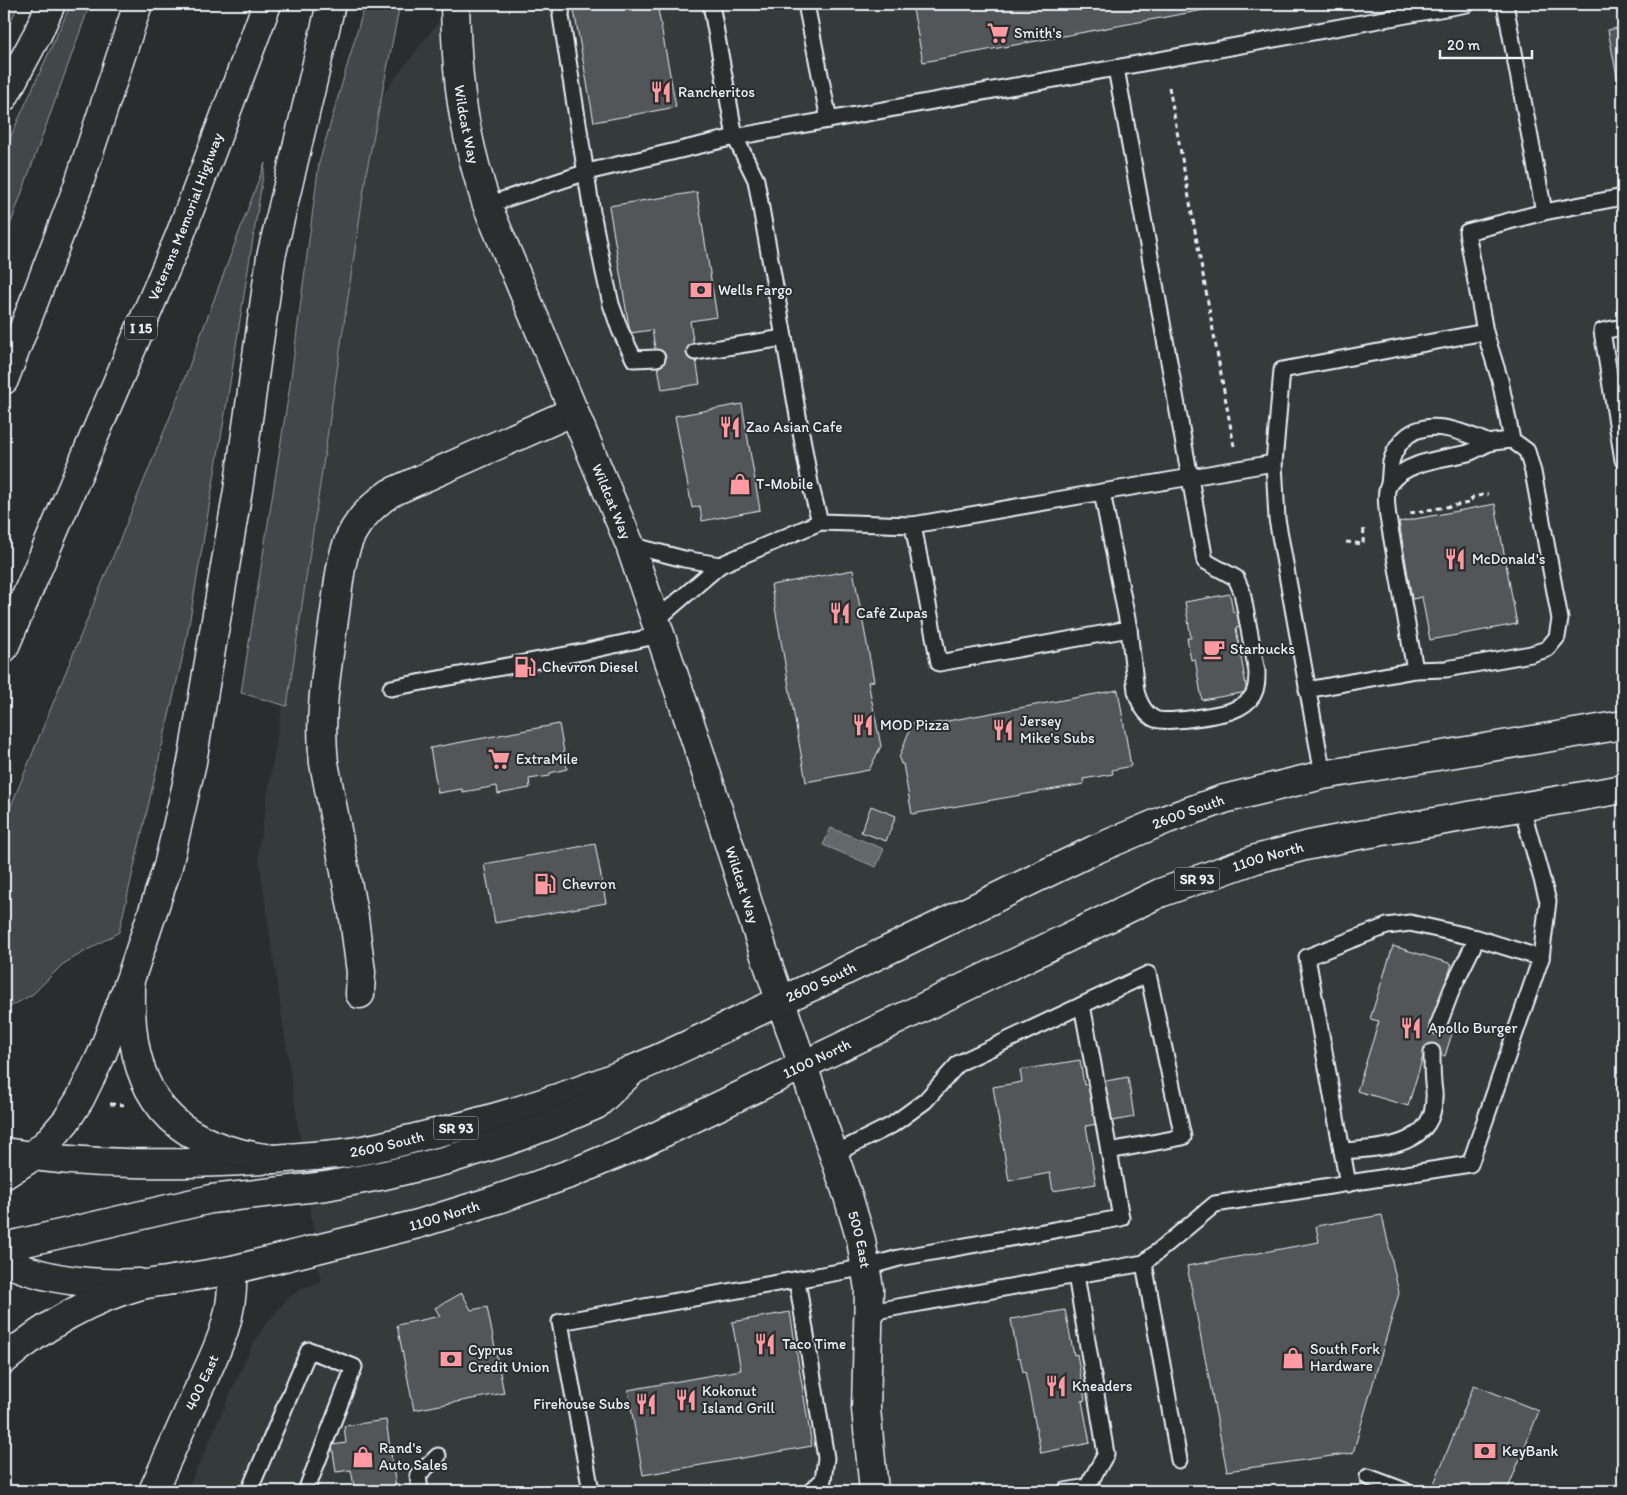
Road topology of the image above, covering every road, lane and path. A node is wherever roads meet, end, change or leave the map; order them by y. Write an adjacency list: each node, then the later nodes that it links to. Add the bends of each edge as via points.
1 (51, 4): 13 (main road)
2 (138, 4): 25 (main road, via 78,186)
3 (267, 4): 45 (main road, Veterans Memorial Highway / I 15, via 180,236)
4 (331, 4): 55 (main road, via 272,257 238,490 192,762 168,866)
5 (455, 4): 18 (main road, Wildcat Way, via 466,128)
6 (562, 4): 16 (lane, via 561,16)
7 (710, 4): 15 (lane)
8 (806, 4): 14 (lane)
9 (1467, 4): 11 (lane)
10 (1505, 4): 19 (lane)
11 (1116, 68): 14 (lane); 32 (lane)
12 (1170, 87): 29 (path)
13 (4, 97)
14 (829, 120): 15 (lane)
15 (735, 137): 16 (lane); 22 (lane, via 756,180)
16 (586, 172): 18 (lane); 24 (lane, via 603,268 620,330 634,359)
17 (1623, 197): 19 (lane)
18 (487, 205): 26 (main road, Wildcat Way)
19 (1544, 212): 21 (lane, via 1467,232)
20 (1623, 328): 30 (lane, via 1602,331)
21 (1485, 332): 27 (lane, via 1500,380); 31 (lane, via 1282,370)
22 (784, 338): 23 (lane); 38 (lane)
23 (695, 352)
24 (657, 358)
25 (4, 380)
26 (574, 411): 41 (main road, Wildcat Way); 56 (main road, via 390,493 363,516 346,548 326,679 322,740 354,918)
27 (1512, 440): 28 (lane); 46 (lane, via 1526,451 1533,472 1560,619 1557,637 1547,649 1531,654 1446,669)
28 (1489, 443): 33 (lane, via 1470,452 1412,468 1398,475); 33 (lane, via 1445,428 1417,429 1406,436 1397,448)
29 (1234, 450)
30 (1623, 460)
31 (1274, 463): 32 (lane); 48 (lane, via 1277,518)
32 (1189, 477): 34 (lane); 44 (lane, via 1205,561 1236,578 1242,592 1257,672 1253,695 1232,711 1164,722 1153,718 1144,711 1137,696)
33 (1389, 485): 46 (lane, via 1388,517)
34 (1102, 492): 39 (lane); 44 (lane)
35 (1488, 494): 36 (path, via 1473,497 1469,503)
36 (1404, 514)
37 (1364, 521): 40 (path, via 1363,544)
38 (820, 522): 39 (lane); 42 (lane)
39 (914, 525): 44 (lane, via 939,663)
40 (1346, 542)
41 (630, 545): 42 (lane); 43 (main road, Wildcat Way)
42 (720, 565): 43 (lane)
43 (657, 628): 47 (lane, via 587,651); 57 (main road, Wildcat Way)
44 (1129, 629)
45 (4, 648)
46 (1415, 670): 48 (lane)
47 (391, 688)
48 (1307, 690): 50 (lane)
49 (1623, 724): 50 (main road, 2600 South / SR 93)
50 (1323, 775): 57 (main road, 2600 South / SR 93, via 1224,800 1167,819 1094,850)
51 (1623, 789): 52 (main road, 1100 North / SR 93)
52 (1522, 808): 54 (lane, via 1548,902); 61 (main road, 1100 North / SR 93, via 1305,846 1208,875 1160,893)
53 (1477, 938): 54 (lane); 59 (lane); 65 (lane, via 1410,923 1387,926 1307,957)
54 (1540, 958): 70 (lane, via 1470,1164)
55 (131, 977): 67 (main road, via 102,1054 80,1099 66,1121); 68 (main road, via 130,1008 139,1062 162,1110 182,1128 216,1146 235,1153)
56 (360, 994)
57 (780, 1000): 61 (main road, 500 East); 62 (main road, 2600 South / SR 93)
58 (1082, 1005): 63 (lane); 63 (lane, via 1148,974 1183,1137); 66 (lane, via 959,1063 925,1101 892,1125)
59 (1438, 1026)
60 (1432, 1052): 65 (lane, via 1432,1114 1422,1132 1392,1145)
61 (802, 1066): 66 (main road, 500 East); 75 (main road, 1100 North / SR 93, via 575,1172 418,1224)
62 (633, 1070): 68 (main road, 2600 South / SR 93, via 546,1102 461,1127 347,1153); 71 (main road, via 596,1105 507,1141 446,1160 326,1186 211,1200)
63 (1109, 1151): 74 (lane, via 1121,1218 904,1257)
64 (4, 1152): 67 (main road, 2600 South / SR 93)
65 (1342, 1152): 70 (lane)
66 (834, 1154): 74 (main road, 500 East)
67 (32, 1156): 68 (main road, 2600 South / SR 93, via 138,1164); 69 (main road)
68 (274, 1159)
69 (4, 1175)
70 (1348, 1184): 73 (lane, via 1215,1204)
71 (4, 1247)
72 (4, 1261): 77 (main road, 1100 North / SR 93, via 41,1274 104,1284)
73 (1144, 1263): 76 (lane); 82 (lane)
74 (867, 1268): 78 (lane); 79 (main road, 500 East)
75 (232, 1270): 77 (main road, 1100 North / SR 93); 84 (main road, 400 East, via 231,1305 223,1336)
76 (1076, 1275): 79 (lane); 91 (lane, via 1106,1454 1087,1487)
77 (173, 1280): 80 (main road, via 139,1286 76,1310 47,1327)
78 (797, 1280): 88 (lane, via 560,1322); 89 (lane, via 826,1458 823,1480)
79 (870, 1312): 90 (main road, 500 East, via 866,1399)
80 (4, 1360)
81 (438, 1456): 87 (lane, via 418,1475)
82 (1179, 1460)
83 (1368, 1477): 92 (lane)
84 (153, 1491)
85 (249, 1491): 86 (lane, via 310,1350 354,1367)
86 (306, 1491)
87 (420, 1491)
88 (591, 1491)
89 (811, 1491)
90 (874, 1491)
91 (1064, 1491)
92 (1405, 1491)

